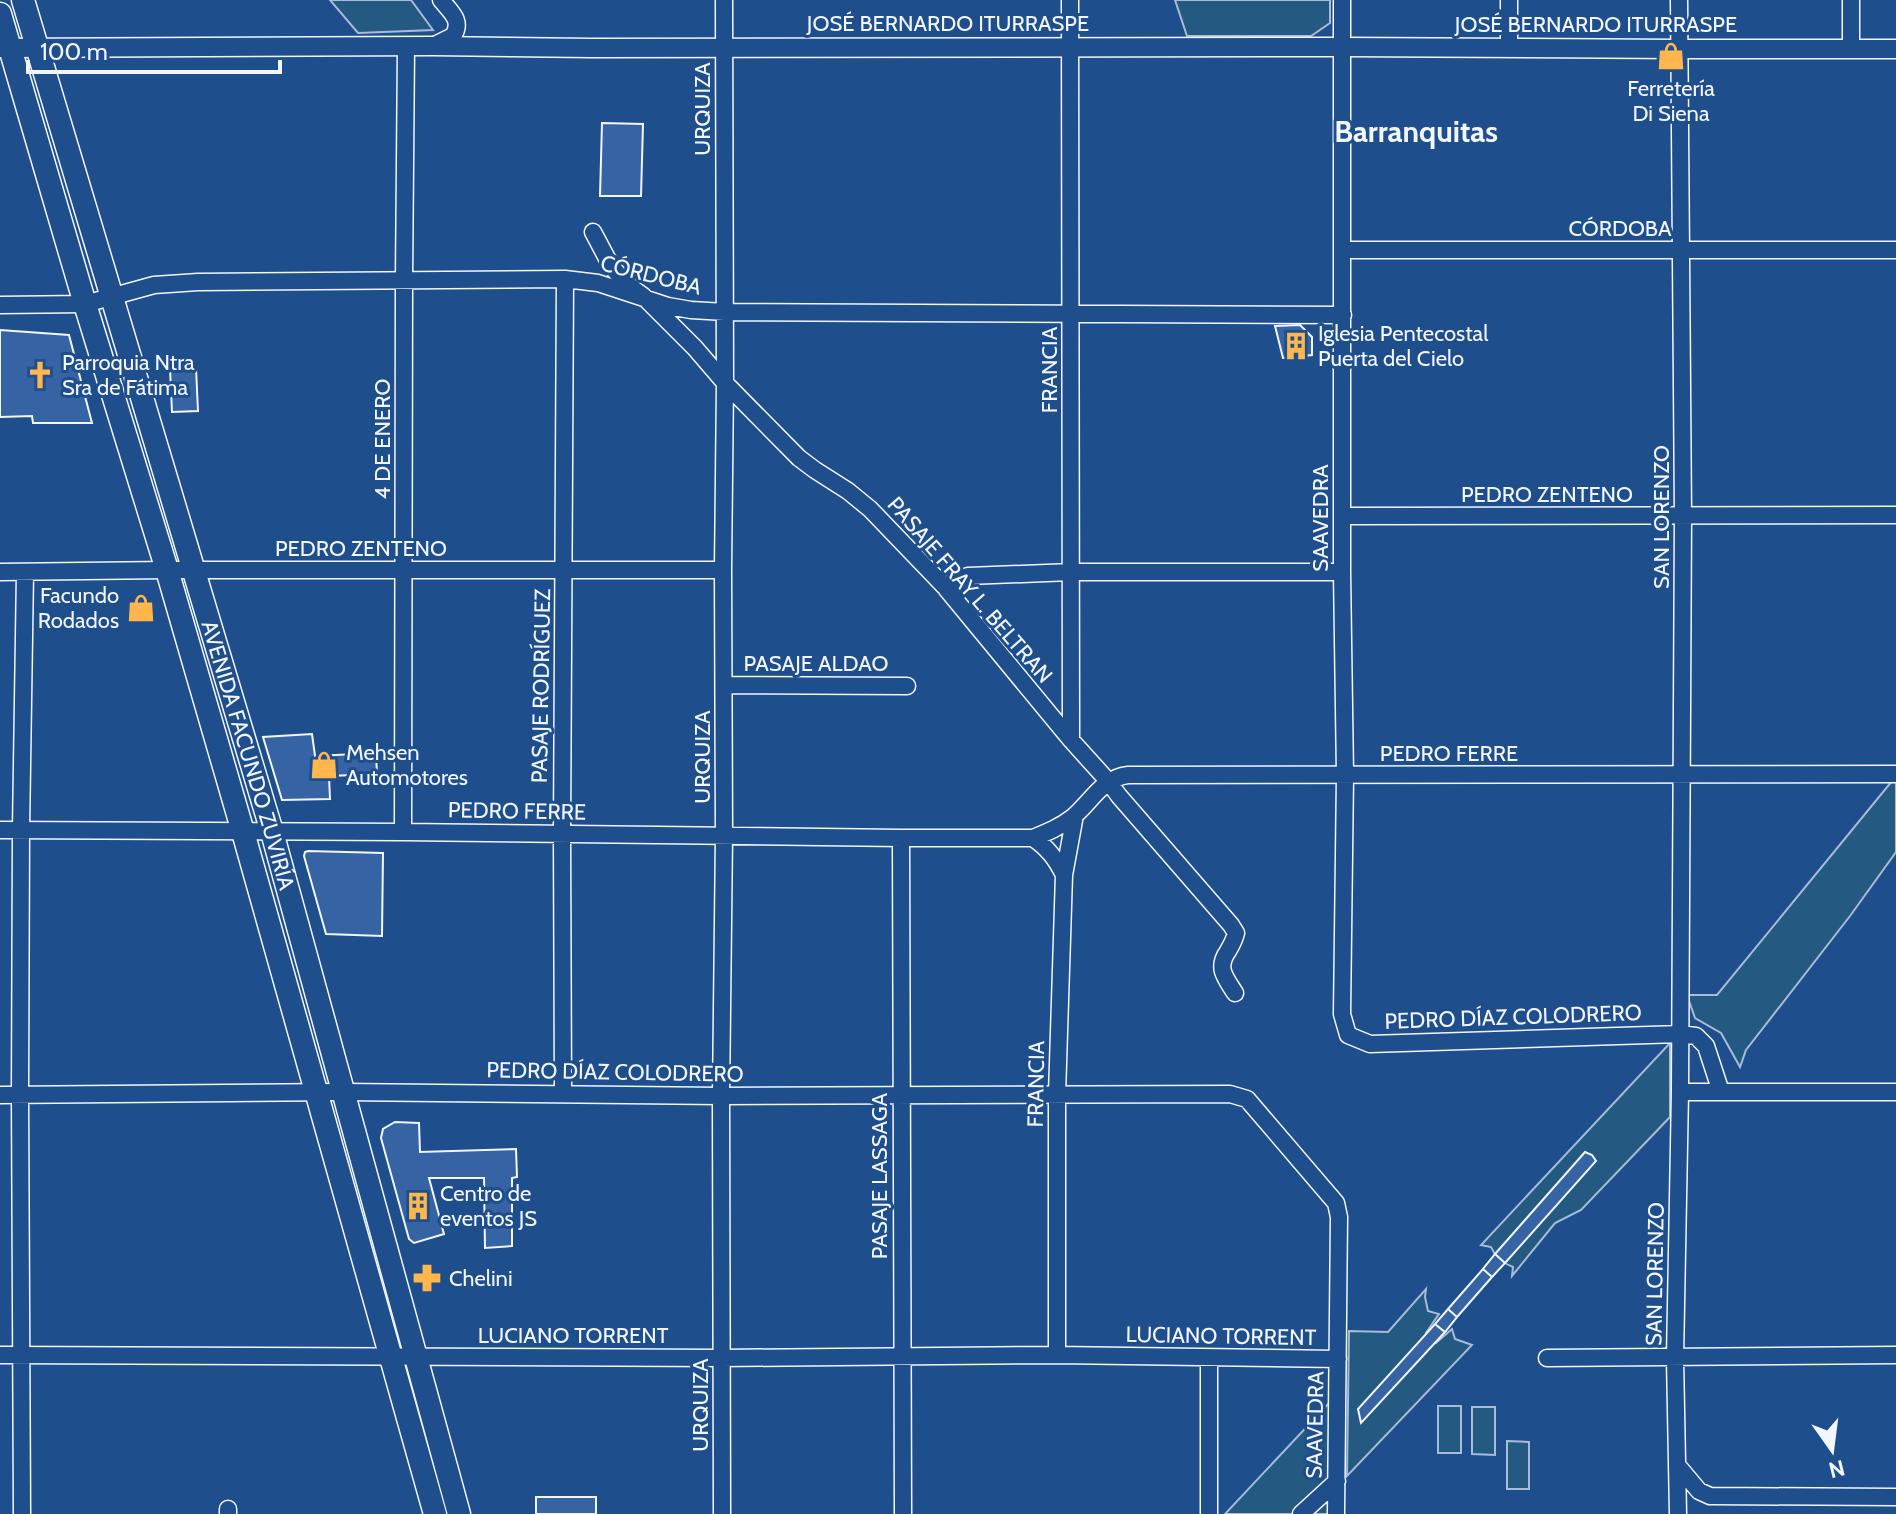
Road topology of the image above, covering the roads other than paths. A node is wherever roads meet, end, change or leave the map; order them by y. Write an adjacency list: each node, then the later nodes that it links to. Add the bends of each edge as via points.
1 (23, 0): 18 (main road, AVENIDA FACUNDO ZUVIRÍA)
2 (441, 0): 11 (street, via 457,25 453,36)
3 (724, 0): 12 (street, URQUIZA)
4 (1070, 0): 13 (street, FRANCIA)
5 (1342, 0): 14 (street, SAAVEDRA)
6 (1509, 0): 15 (street)
7 (1679, 0): 19 (street, SAN LORENZO)
8 (1851, 0): 17 (street)
9 (0, 14): 16 (main road, AVENIDA FACUNDO ZUVIRÍA)
10 (406, 46): 11 (street, JOSÉ BERNARDO ITURRASPE); 18 (street, JOSÉ BERNARDO ITURRASPE); 26 (street, 4 DE ENERO)
11 (433, 46): 12 (street, JOSÉ BERNARDO ITURRASPE)
12 (724, 46): 13 (street, JOSÉ BERNARDO ITURRASPE); 31 (street, URQUIZA)
13 (1070, 47): 14 (street, JOSÉ BERNARDO ITURRASPE); 32 (street, FRANCIA)
14 (1343, 47): 15 (street, JOSÉ BERNARDO ITURRASPE); 22 (street, SAAVEDRA)
15 (1509, 47): 19 (street, JOSÉ BERNARDO ITURRASPE)
16 (5, 48): 18 (street, JOSÉ BERNARDO ITURRASPE); 29 (main road, AVENIDA FACUNDO ZUVIRÍA)
17 (1851, 48): 19 (street, JOSÉ BERNARDO ITURRASPE); 20 (street, JOSÉ BERNARDO ITURRASPE)
18 (39, 49): 28 (main road, AVENIDA FACUNDO ZUVIRÍA)
19 (1679, 49): 23 (street, SAN LORENZO)
20 (1896, 49)
21 (593, 232): 27 (street, PASAJE FRAY L. BELTRAN, via 624,282)
22 (1343, 250): 23 (street, CÓRDOBA); 33 (street, SAAVEDRA)
23 (1682, 250): 24 (street, CÓRDOBA); 37 (street, SAN LORENZO)
24 (1896, 250)
25 (565, 279): 26 (street, CÓRDOBA); 27 (street, CÓRDOBA); 38 (street, PASAJE RODRÍGUEZ)
26 (404, 280): 28 (street, CÓRDOBA, via 198,282 154,285); 41 (street, 4 DE ENERO)
27 (643, 296): 31 (street, CÓRDOBA, via 668,306); 34 (street, PASAJE FRAY L. BELTRAN)
28 (111, 298): 29 (street, CÓRDOBA); 40 (main road, AVENIDA FACUNDO ZUVIRÍA)
29 (85, 304): 30 (street, CÓRDOBA); 39 (main road, AVENIDA FACUNDO ZUVIRÍA)
30 (0, 305)
31 (725, 312): 32 (street, CÓRDOBA); 34 (street, URQUIZA)
32 (1071, 314): 33 (street, CÓRDOBA); 45 (street, FRANCIA)
33 (1343, 315): 36 (street, SAAVEDRA)
34 (725, 383): 42 (street, URQUIZA); 47 (street, PASAJE FRAY L. BELTRAN, via 799,458 870,509)
35 (1896, 515): 37 (street, PEDRO ZENTENO)
36 (1343, 516): 37 (street, PEDRO ZENTENO); 46 (street, SAAVEDRA)
37 (1683, 516): 52 (street, SAN LORENZO)
38 (565, 569): 41 (street, PEDRO ZENTENO); 42 (street, PEDRO ZENTENO); 61 (street, PASAJE RODRÍGUEZ)
39 (167, 570): 40 (street, PEDRO ZENTENO); 44 (street, PEDRO ZENTENO); 58 (main road, AVENIDA FACUNDO ZUVIRÍA)
40 (193, 570): 41 (street, PEDRO ZENTENO); 59 (main road, AVENIDA FACUNDO ZUVIRÍA)
41 (405, 570): 60 (street, 4 DE ENERO)
42 (723, 570): 48 (street, URQUIZA)
43 (0, 572): 44 (street, PEDRO ZENTENO)
44 (25, 572): 57 (street)
45 (1071, 572): 46 (street); 47 (street, via 968,576); 50 (street, FRANCIA)
46 (1342, 572): 53 (street, SAAVEDRA)
47 (944, 586): 50 (street, PASAJE FRAY L. BELTRAN)
48 (724, 685): 49 (street, PASAJE ALDAO); 62 (street, URQUIZA)
49 (907, 686)
50 (1071, 740): 54 (street, PASAJE FRAY L. BELTRAN)
51 (1893, 770): 52 (street, PEDRO FERRE)
52 (1683, 774): 53 (street, PEDRO FERRE); 67 (street, SAN LORENZO)
53 (1345, 775): 54 (street, PEDRO FERRE, via 1128,775); 68 (street, SAAVEDRA, via 1342,1014)
54 (1108, 781): 55 (street, PEDRO FERRE); 66 (street, PASAJE FRAY L. BELTRAN, via 1236,933 1222,962)
55 (1075, 815): 64 (street, PEDRO FERRE); 65 (street, FRANCIA)
56 (0, 830): 57 (street, PEDRO FERRE)
57 (21, 830): 58 (street, PEDRO FERRE); 77 (street)
58 (243, 832): 59 (street, PEDRO FERRE); 73 (main road, AVENIDA FACUNDO ZUVIRÍA)
59 (272, 832): 60 (street, PEDRO FERRE); 69 (main road, AVENIDA FACUNDO ZUVIRÍA)
60 (403, 832): 61 (street, PEDRO FERRE)
61 (562, 834): 62 (street, PEDRO FERRE); 74 (street, PASAJE RODRÍGUEZ)
62 (724, 835): 63 (street, PEDRO FERRE); 80 (street, URQUIZA)
63 (901, 838): 64 (street, PEDRO FERRE); 78 (street, PASAJE LASSAGA)
64 (1033, 838): 65 (street, via 1045,846)
65 (1064, 875): 79 (street, FRANCIA)
66 (1235, 993)
67 (1680, 1034): 68 (street, PEDRO DÍAZ COLODRERO, via 1370,1044); 70 (street, SAN LORENZO); 71 (street, via 1696,1036 1706,1046)
68 (1348, 1035)
69 (342, 1092): 73 (street, PEDRO DÍAZ COLODRERO); 74 (street, PEDRO DÍAZ COLODRERO); 85 (main road, AVENIDA FACUNDO ZUVIRÍA)
70 (1680, 1092): 71 (street); 91 (street, SAN LORENZO)
71 (1721, 1092): 72 (street)
72 (1896, 1092)
73 (318, 1093): 77 (street, PEDRO DÍAZ COLODRERO); 86 (main road, AVENIDA FACUNDO ZUVIRÍA)
74 (563, 1094): 80 (street, PEDRO DÍAZ COLODRERO)
75 (1230, 1094): 79 (street, PEDRO DÍAZ COLODRERO); 92 (street, SAAVEDRA, via 1247,1099 1336,1203)
76 (0, 1095): 77 (street, PEDRO DÍAZ COLODRERO)
77 (20, 1095): 82 (street)
78 (901, 1095): 79 (street, PEDRO DÍAZ COLODRERO); 80 (street, PEDRO DÍAZ COLODRERO); 87 (street, PASAJE LASSAGA)
79 (1057, 1095): 83 (street, FRANCIA)
80 (721, 1096): 88 (street, URQUIZA)
81 (0, 1355): 82 (street, LUCIANO TORRENT)
82 (22, 1355): 86 (street, LUCIANO TORRENT); 96 (street)
83 (1057, 1355): 87 (street, LUCIANO TORRENT); 89 (street, LUCIANO TORRENT)
84 (1896, 1355): 91 (street)
85 (417, 1356): 86 (street, LUCIANO TORRENT); 88 (street, LUCIANO TORRENT); 98 (main road, AVENIDA FACUNDO ZUVIRÍA)
86 (391, 1357): 97 (main road, AVENIDA FACUNDO ZUVIRÍA)
87 (902, 1357): 88 (street, LUCIANO TORRENT); 100 (street, PASAJE LASSAGA)
88 (722, 1358): 99 (street, URQUIZA)
89 (1209, 1358): 92 (street, LUCIANO TORRENT); 101 (street)
90 (1547, 1358): 91 (street)
91 (1675, 1358): 93 (street, SAN LORENZO)
92 (1338, 1359): 94 (street, SAAVEDRA)
93 (1678, 1466): 95 (street, via 1710,1496); 104 (street, SAN LORENZO)
94 (1337, 1481): 102 (street); 103 (street, SAAVEDRA)
95 (1896, 1497)
96 (22, 1514)
97 (435, 1514)
98 (459, 1514)
99 (722, 1514)
100 (903, 1514)
101 (1209, 1514)
102 (1301, 1514)
103 (1336, 1514)
104 (1678, 1514)

